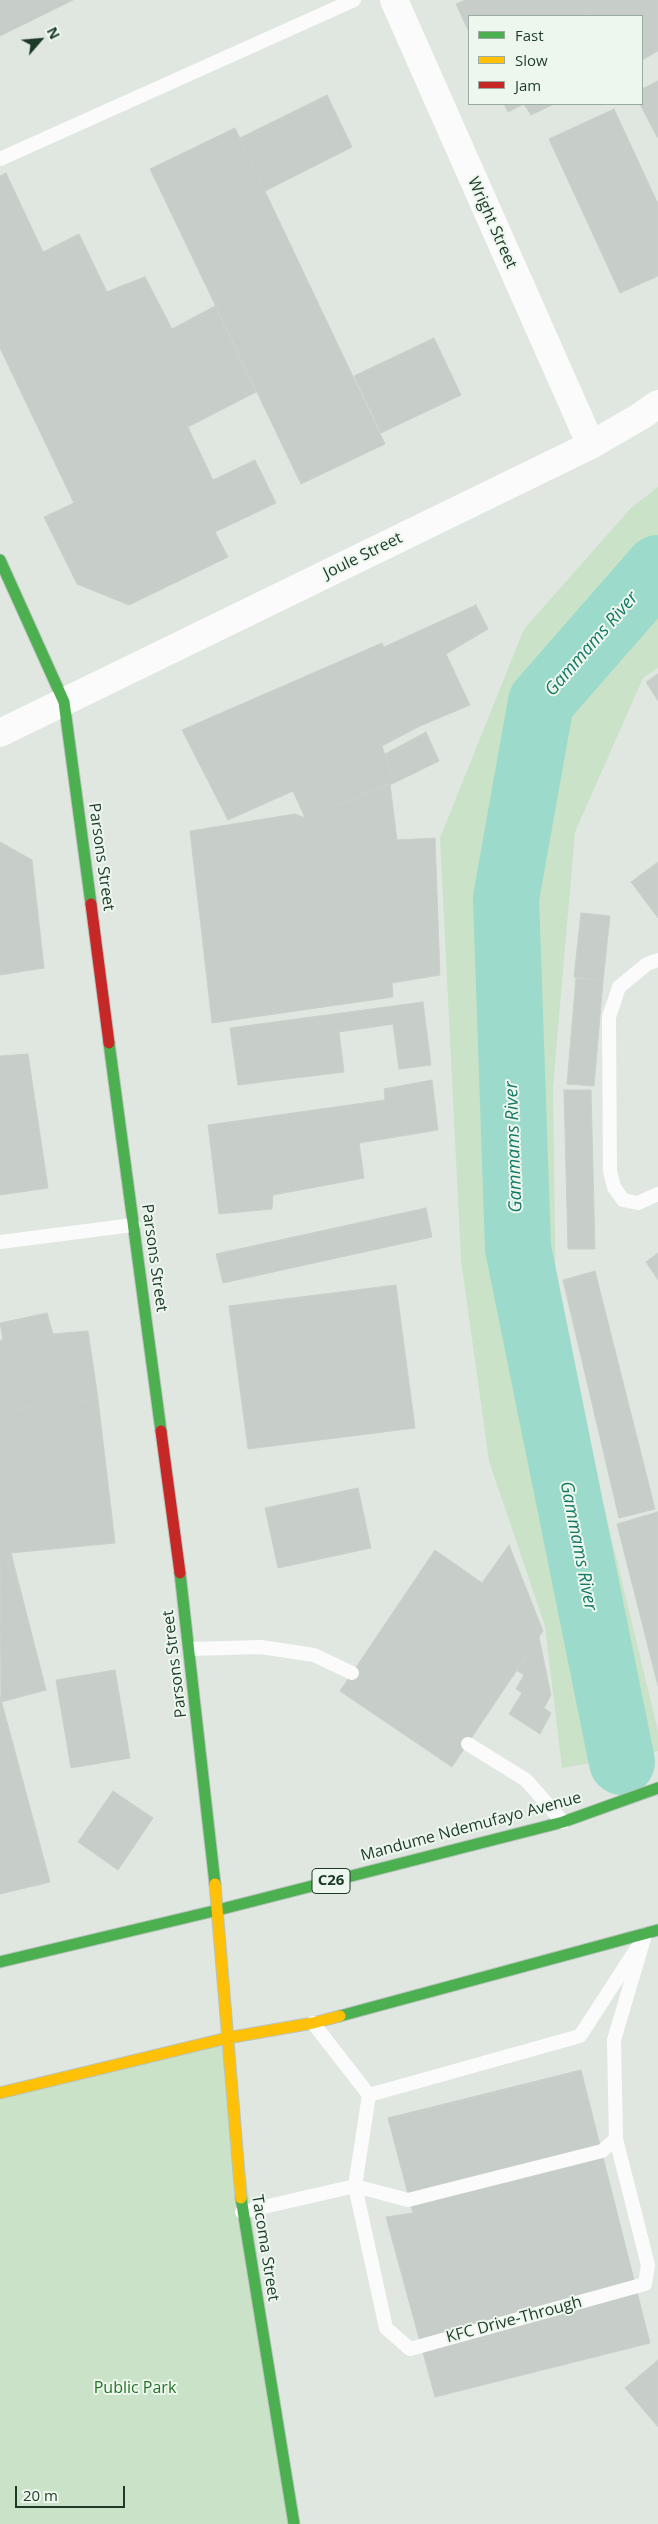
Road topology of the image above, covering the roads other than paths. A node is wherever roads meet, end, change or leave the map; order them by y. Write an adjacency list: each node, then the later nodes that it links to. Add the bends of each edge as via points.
1 (354, 0): 3 (lane)
2 (394, 0): 5 (street, Wright Street)
3 (0, 159)
4 (658, 404): 5 (street, Joule Street)
5 (591, 445): 7 (street, Joule Street)
6 (0, 560): 7 (street, Parsons Street)
7 (64, 702): 8 (street, Joule Street); 11 (street, Parsons Street)
8 (0, 733)
9 (658, 960): 10 (lane, via 647,964 619,987 609,1017 610,1171 614,1187 623,1200 638,1203)
10 (658, 1194)
11 (133, 1225): 12 (lane); 13 (street, Parsons Street)
12 (0, 1242)
13 (190, 1649): 14 (lane, via 260,1647 314,1656); 18 (street, Parsons Street)
14 (352, 1673)
15 (468, 1744): 17 (lane, via 526,1780)
16 (658, 1788): 17 (street, Mandume Ndemufayo Avenue / C26)
17 (563, 1822): 18 (street, Mandume Ndemufayo Avenue / C26)
18 (218, 1910): 20 (street, Mandume Ndemufayo Avenue / C26); 21 (street, Parsons Street)
19 (652, 1933): 22 (street); 25 (lane, via 580,2036); 26 (lane, via 614,2040)
20 (0, 1962)
21 (222, 1974): 23 (street, Tacoma Street)
22 (313, 2023): 23 (street); 25 (lane)
23 (226, 2038): 24 (street); 28 (street, Tacoma Street)
24 (0, 2093)
25 (369, 2095): 27 (lane)
26 (616, 2139): 27 (lane, via 602,2151 408,2200); 27 (lane, KFC Drive-Through, via 648,2265 645,2284 410,2349 386,2328)
27 (355, 2186): 28 (lane)
28 (242, 2212): 29 (street, Tacoma Street)
29 (294, 2524)

